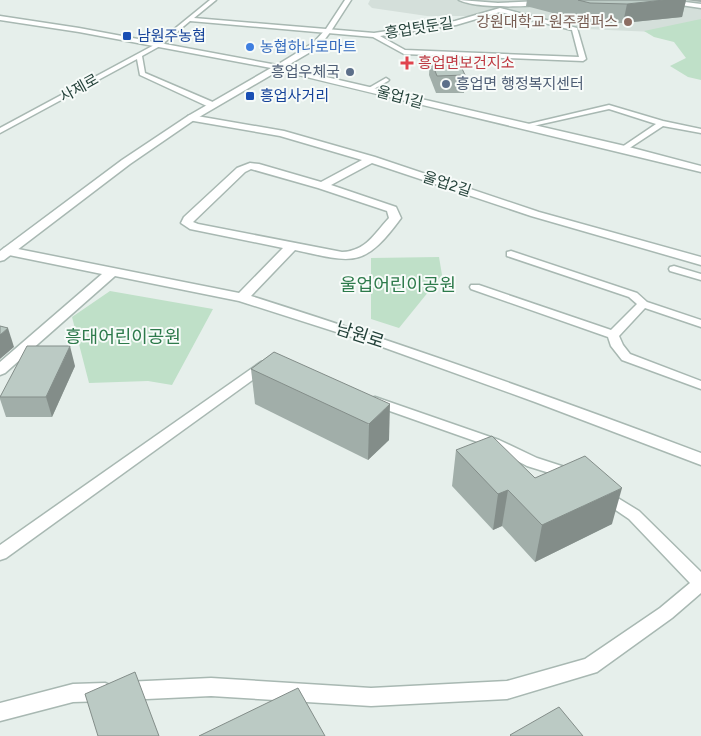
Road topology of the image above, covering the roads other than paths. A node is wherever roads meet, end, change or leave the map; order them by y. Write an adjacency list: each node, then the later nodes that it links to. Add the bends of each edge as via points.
1 (213, 0): 10 (lane, 사제로)
2 (348, 0): 11 (street, 남원로)
3 (462, 0): 4 (lane, via 477,4)
4 (561, 0): 8 (lane)
5 (694, 0): 7 (lane)
6 (665, 2): 7 (lane)
7 (700, 6)
8 (500, 10): 12 (lane, 흥업텃둔길, via 456,24); 12 (lane, 흥업텃둔길, via 575,29 583,59 404,52)
9 (0, 18): 13 (street)
10 (189, 19): 11 (lane, 흥업텃둔길); 13 (lane, 사제로)
11 (329, 30): 12 (lane, 흥업텃둔길); 15 (street, 남원로, via 316,44)
12 (374, 35)
13 (158, 45): 14 (lane, 사제로); 15 (street)
14 (139, 55): 18 (lane, via 142,74); 22 (lane, 사제로)
15 (277, 67): 17 (street, 울업1길); 18 (street, 남원로)
16 (386, 80): 17 (lane)
17 (370, 89): 21 (street, 울업1길)
18 (212, 105): 19 (street, 남원로)
19 (191, 118): 25 (street, 울업2길, via 281,133); 29 (street, 남원로, via 126,162)
20 (662, 123): 21 (lane, 울업1길, via 609,107); 23 (lane, 울업1길); 24 (lane)
21 (524, 126): 24 (street, 울업1길)
22 (0, 131)
23 (701, 131)
24 (625, 149): 26 (street, 울업1길)
25 (372, 159): 27 (street); 31 (street, 울업2길, via 535,214)
26 (701, 169)
27 (322, 186): 28 (street, via 392,209 395,218 365,251 356,255 342,256); 28 (street, via 250,166 241,170 187,223 194,228)
28 (292, 246): 36 (street)
29 (4, 254): 33 (street, 남원로)
30 (511, 254): 37 (lane, via 633,295)
31 (701, 261)
32 (674, 269): 34 (lane)
33 (112, 272): 36 (street, 남원로); 41 (street)
34 (701, 277)
35 (475, 287): 39 (lane)
36 (242, 298): 44 (street, 남원로, via 382,342)
37 (643, 304): 38 (lane); 39 (lane)
38 (701, 324)
39 (613, 335): 42 (lane, via 626,357)
40 (278, 366): 45 (lane, via 268,362)
41 (0, 370)
42 (701, 385)
43 (362, 396): 46 (lane, via 584,480 634,515)
44 (701, 459)
45 (0, 554)
46 (701, 583): 47 (lane, via 666,613 590,666 507,690 371,697 211,687 162,689 73,693)
47 (0, 712)

